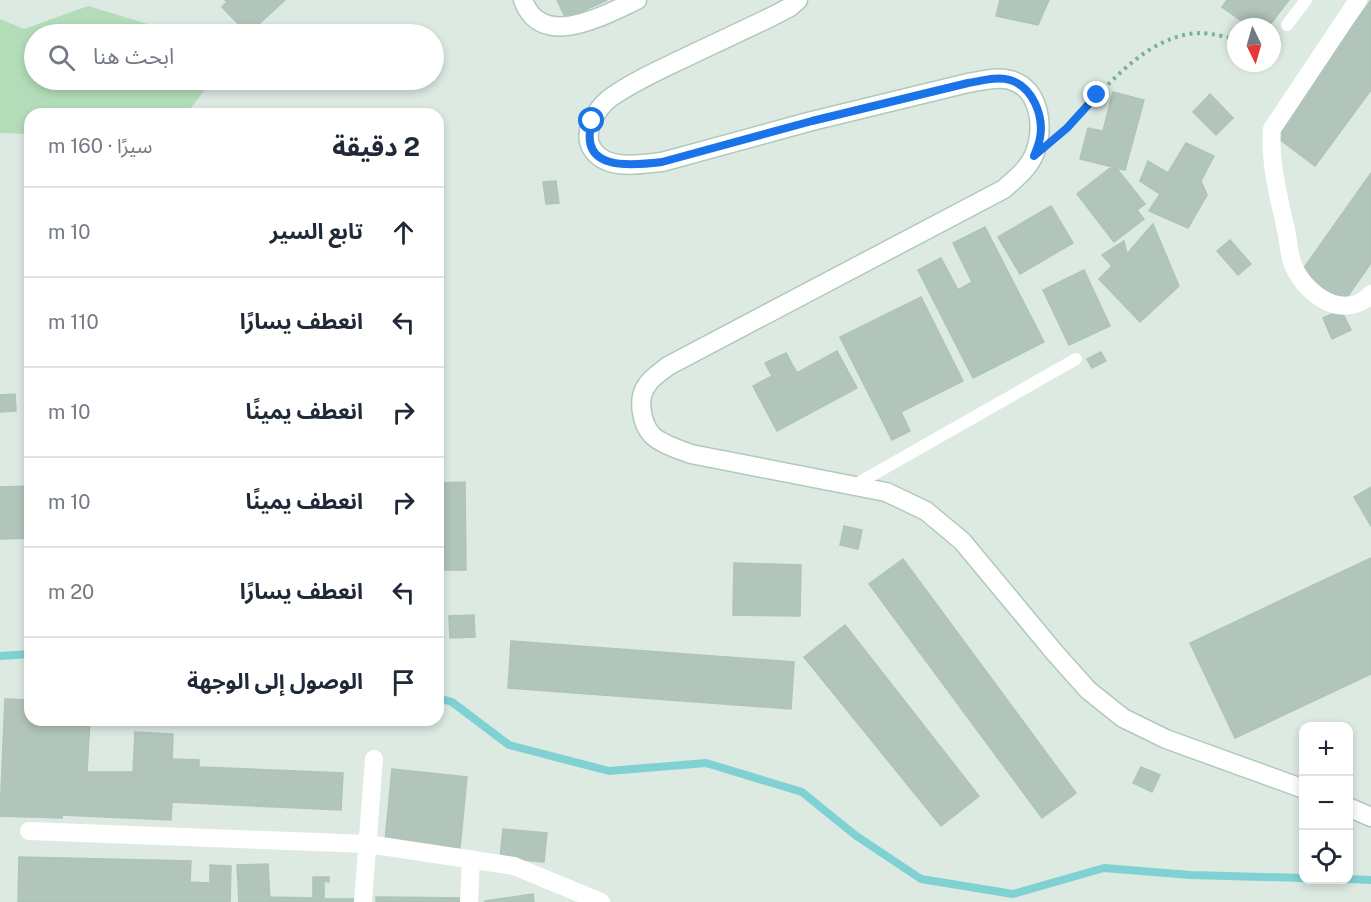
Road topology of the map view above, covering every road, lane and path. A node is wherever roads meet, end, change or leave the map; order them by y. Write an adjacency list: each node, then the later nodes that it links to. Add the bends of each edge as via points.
1 (523, 0): 2 (main road, via 537,21 558,27 592,20)
2 (637, 0)
3 (798, 0): 8 (main road, via 609,99 592,121 589,142 593,150 610,163 662,162 812,121 992,79 1010,80 1022,86 1034,100 1040,116 1040,138)
4 (1306, 0): 6 (lane)
5 (1358, 0): 9 (main road, via 1272,129 1271,139 1293,265 1304,283 1322,300 1336,305 1353,306)
6 (1287, 25)
7 (1227, 38): 8 (path, via 1200,33 1170,39 1145,54)
8 (1034, 156): 11 (main road, via 1022,174 1004,189 668,366 645,386 644,421 664,443 691,454)
9 (1371, 294)
10 (1076, 358): 11 (lane)
11 (852, 487): 13 (main road, via 886,492 926,512 962,541 1055,653 1089,690 1123,718 1166,739)
12 (374, 759): 17 (main road)
13 (1299, 787)
14 (1353, 809): 15 (main road)
15 (1371, 817)
16 (29, 831): 17 (main road)
17 (368, 844): 18 (main road); 20 (main road)
18 (471, 860): 19 (main road, via 514,866); 21 (main road)
19 (579, 898): 22 (main road)
20 (363, 902)
21 (469, 902)
22 (601, 902)

